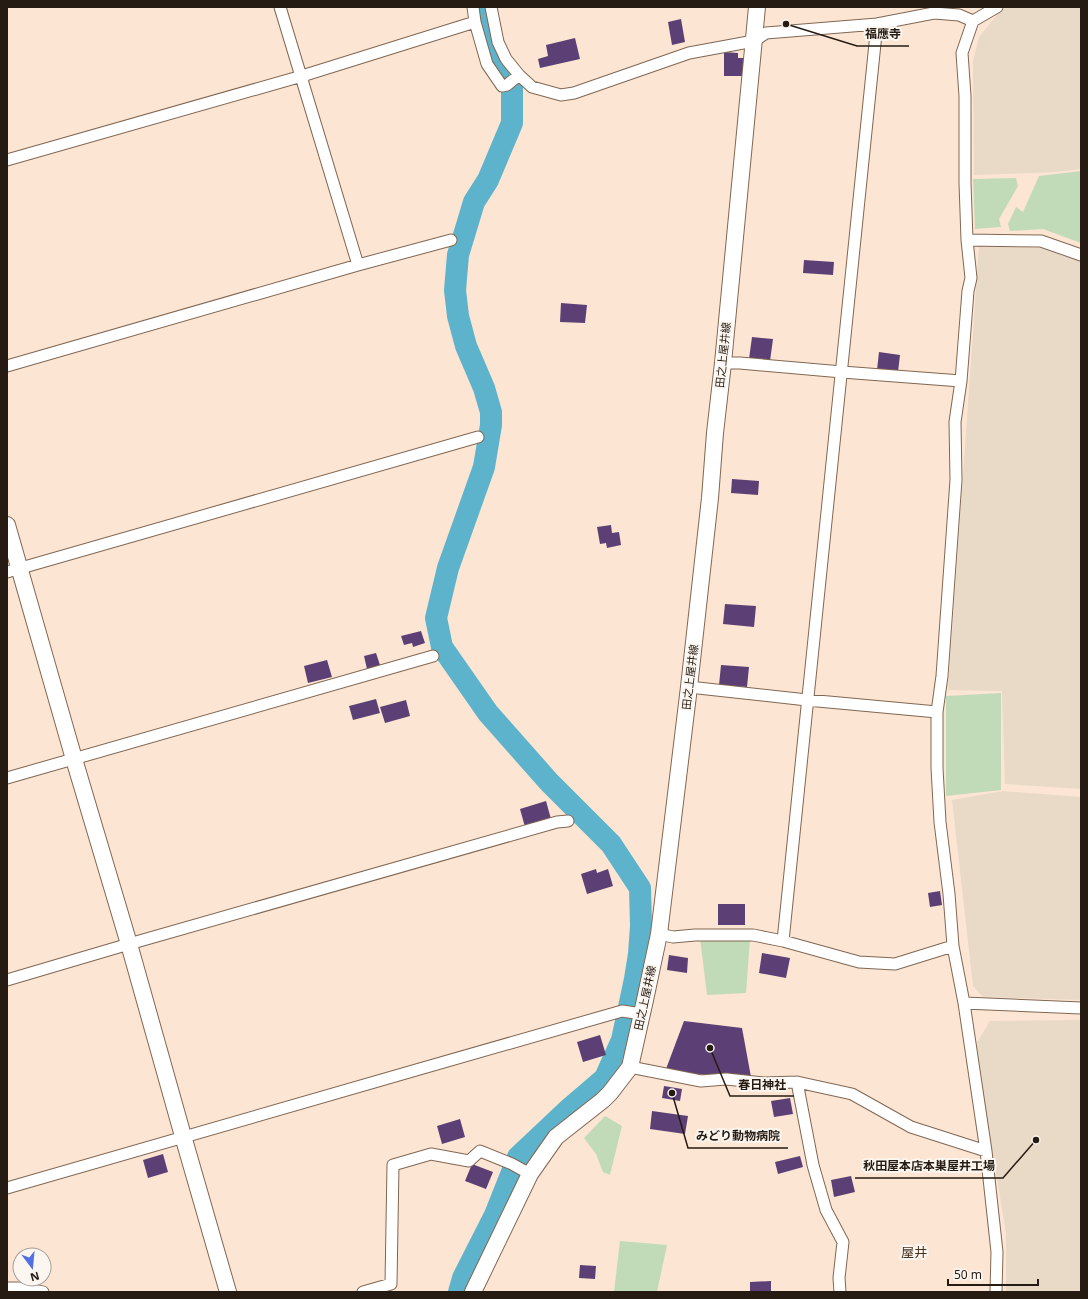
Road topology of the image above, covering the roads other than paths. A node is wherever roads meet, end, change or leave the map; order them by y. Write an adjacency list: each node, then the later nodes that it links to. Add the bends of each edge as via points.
1 (280, 7): 10 (street)
2 (473, 7): 7 (street)
3 (491, 7): 11 (street, via 498,42)
4 (757, 7): 9 (main road, 田之上屋井線)
5 (997, 7): 6 (street)
6 (973, 21): 8 (street, via 959,15 934,13); 14 (street, via 962,53)
7 (475, 22): 10 (street); 11 (street, via 487,64 502,86)
8 (877, 24): 9 (street, via 766,34); 19 (street)
9 (754, 41): 11 (street, via 689,53 574,93 561,95); 17 (main road, 田之上屋井線)
10 (302, 76): 12 (street); 16 (street)
11 (513, 79)
12 (7, 160)
13 (451, 240): 16 (street)
14 (967, 240): 15 (street, via 1041,241); 20 (street, via 971,278)
15 (1081, 255)
16 (358, 265): 18 (street)
17 (723, 363): 19 (street); 25 (main road, 田之上屋井線)
18 (7, 366)
19 (842, 372): 20 (street); 26 (street)
20 (961, 381): 27 (street, via 955,422 956,474 948,606)
21 (478, 437): 23 (street)
22 (7, 526): 23 (main road)
23 (13, 570): 28 (main road)
24 (434, 656): 28 (street)
25 (689, 688): 26 (street); 31 (main road, 田之上屋井線)
26 (807, 700): 27 (street); 32 (street)
27 (937, 712): 34 (street, via 940,822)
28 (74, 758): 29 (street); 33 (main road)
29 (7, 778)
30 (568, 821): 33 (street, via 557,822)
31 (659, 934): 32 (street, via 673,937 753,936); 38 (main road, 田之上屋井線)
32 (783, 941): 34 (street, via 859,962 895,964)
33 (129, 944): 35 (street); 41 (main road)
34 (953, 946): 36 (street)
35 (7, 980)
36 (964, 1003): 37 (street); 42 (street)
37 (1081, 1008)
38 (642, 1014): 39 (main road, 田之上屋井線); 41 (street, via 622,1012)
39 (630, 1067): 40 (street, via 701,1081 726,1079 764,1084); 43 (main road, 田之上屋井線, via 610,1093 556,1137)
40 (797, 1082): 42 (street, via 852,1094 911,1127); 50 (street, via 813,1165 826,1210 842,1242)
41 (183, 1136): 44 (street); 47 (main road)
42 (986, 1151): 51 (street, via 997,1252)
43 (526, 1172): 48 (street, via 480,1151 469,1160 431,1154 393,1166 391,1284); 49 (main road, 田之上屋井線)
44 (7, 1188)
45 (7, 1288): 46 (street)
46 (43, 1292)
47 (228, 1292)
48 (363, 1292)
49 (473, 1292)
50 (840, 1292)
51 (996, 1292)

